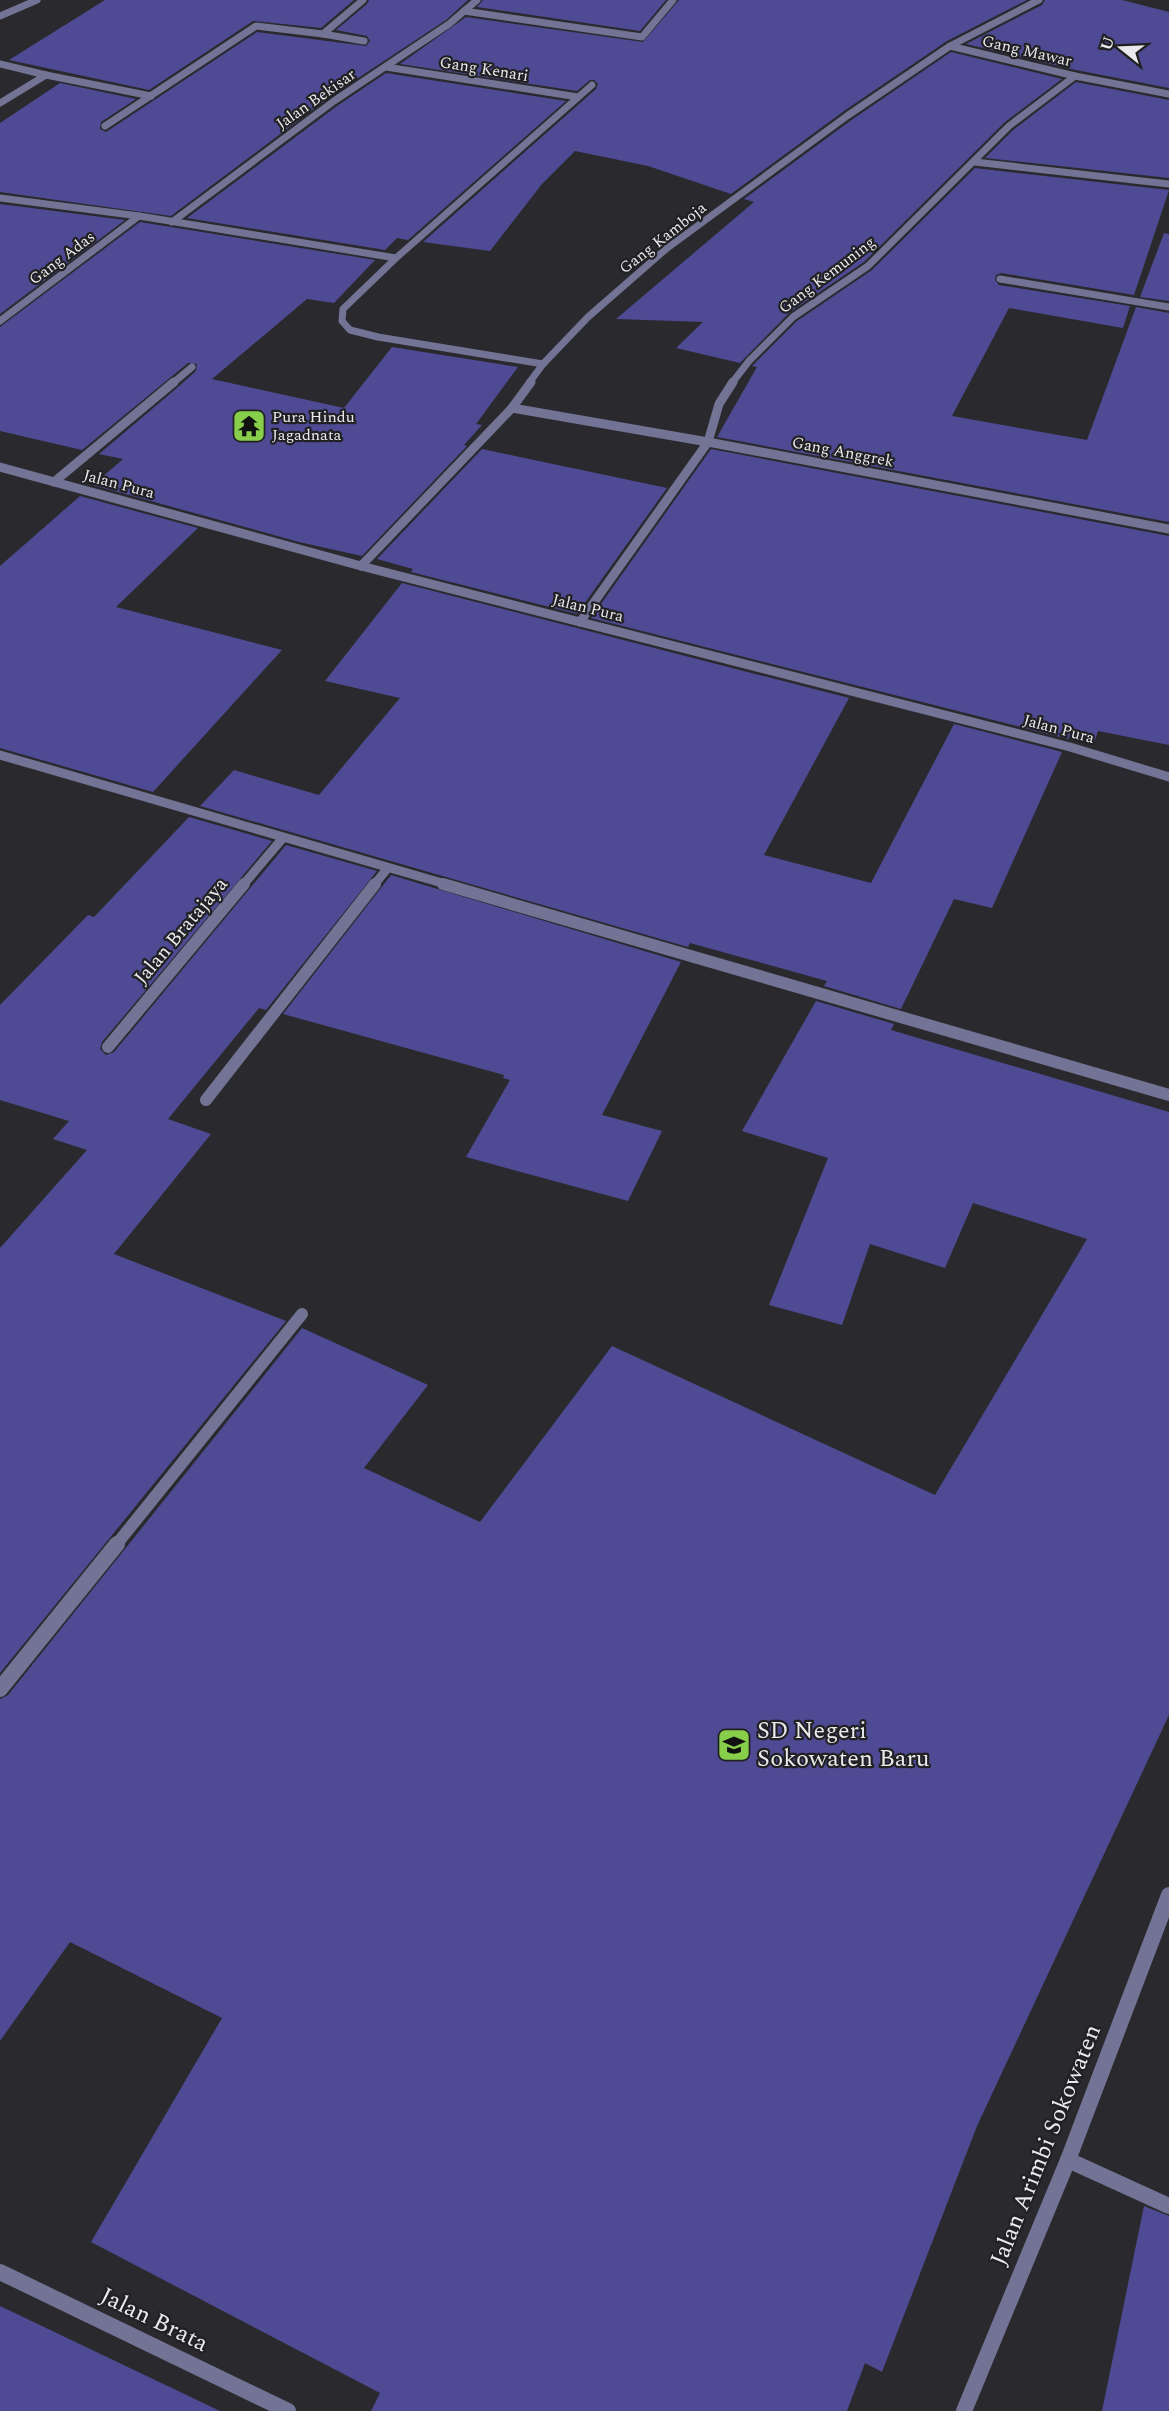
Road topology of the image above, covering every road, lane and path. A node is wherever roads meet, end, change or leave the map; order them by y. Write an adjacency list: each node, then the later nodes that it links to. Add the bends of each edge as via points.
1 (37, 0): 7 (street)
2 (363, 0): 10 (street)
3 (477, 0): 6 (street, Jalan Bekisar)
4 (673, 0): 6 (street, via 642,38)
5 (1039, 0): 12 (street, Gang Kamboja)
6 (465, 11): 14 (street, Jalan Bekisar)
7 (0, 16)
8 (247, 25): 9 (street)
9 (256, 26): 10 (street); 19 (street)
10 (323, 34): 11 (street)
11 (364, 41)
12 (950, 46): 16 (street, Gang Mawar); 32 (street, Gang Kamboja, via 666,249 588,317)
13 (0, 64): 15 (street)
14 (386, 67): 20 (street, Gang Kenari); 27 (street, Jalan Bekisar)
15 (46, 75): 19 (street); 21 (street)
16 (1075, 76): 18 (street, Gang Mawar); 23 (street, Gang Kemuning, via 1009,126)
17 (592, 85): 20 (street)
18 (1169, 93)
19 (151, 96): 22 (street)
20 (578, 97): 28 (street)
21 (0, 103)
22 (105, 126)
23 (975, 162): 24 (street); 35 (street, Gang Kemuning, via 868,266 793,317 749,362 719,404)
24 (1169, 184)
25 (0, 198): 26 (street)
26 (139, 216): 27 (street); 31 (street, Gang Adas)
27 (172, 222): 28 (street)
28 (396, 258): 32 (street, via 342,309 342,321 350,330)
29 (1000, 279): 30 (street)
30 (1169, 307)
31 (0, 321)
32 (543, 364): 34 (street, Gang Kamboja)
33 (192, 367): 37 (street)
34 (512, 408): 35 (street, Gang Anggrek); 39 (street, Gang Kamboja)
35 (708, 442): 38 (street, Gang Anggrek); 40 (street, Gang Kemuning)
36 (0, 467): 37 (street, Jalan Pura)
37 (54, 482): 39 (street, Jalan Pura)
38 (1169, 529)
39 (361, 566): 40 (street, Jalan Pura)
40 (580, 622): 42 (street, Jalan Pura, via 1047,741)
41 (0, 755): 43 (street)
42 (1169, 777)
43 (282, 839): 44 (street); 45 (street, Jalan Bratajaya)
44 (387, 869): 46 (street); 47 (street)
45 (108, 1047)
46 (1169, 1095)
47 (206, 1100)
48 (302, 1314): 49 (street)
49 (0, 1689)
50 (1169, 1895): 51 (street, Jalan Arimbi Sokowaten)
51 (1068, 2160): 52 (street); 55 (street, Jalan Arimbi Sokowaten)
52 (1169, 2206)
53 (0, 2272): 54 (street, Jalan Brata)
54 (288, 2411)
55 (964, 2411)

